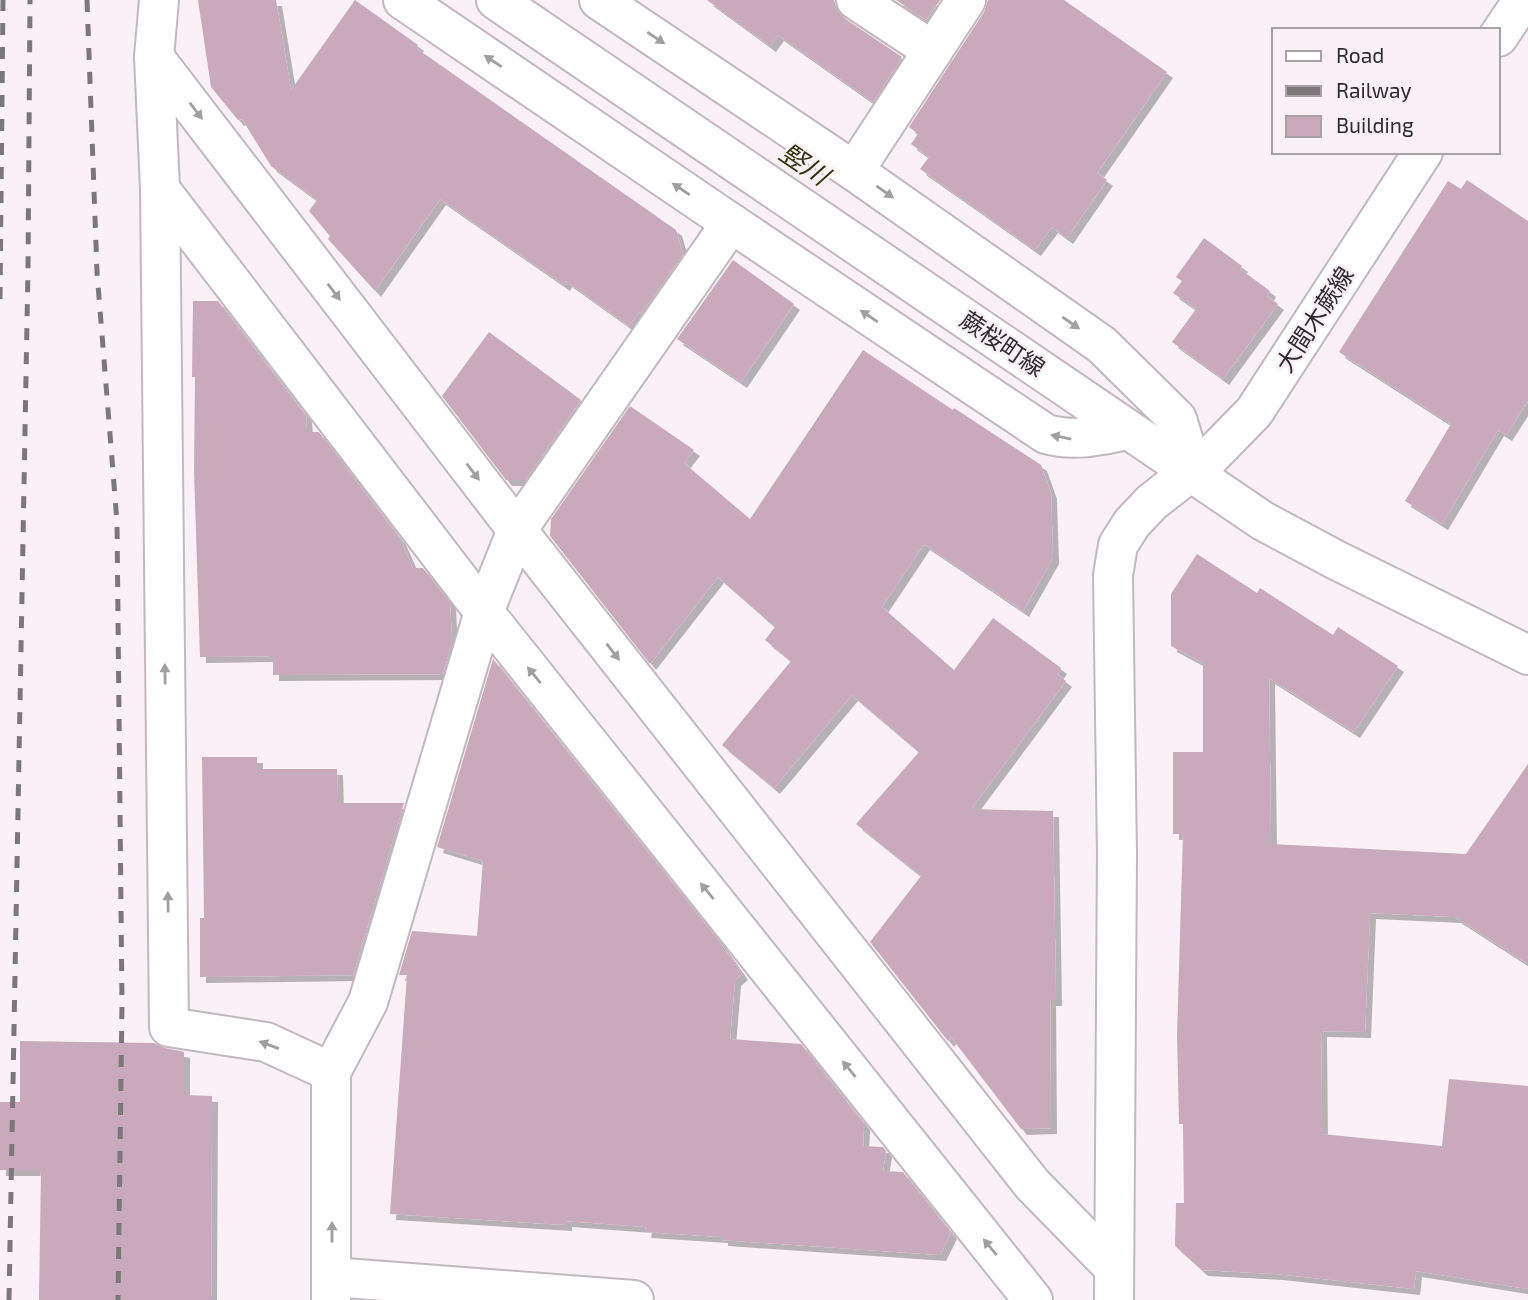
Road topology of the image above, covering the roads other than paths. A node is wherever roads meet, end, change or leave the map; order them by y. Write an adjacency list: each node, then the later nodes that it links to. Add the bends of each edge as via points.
1 (159, 0): 10 (street)
2 (403, 0): 14 (street, one-way to 2)
3 (496, 0): 15 (street, 蕨桜町線)
4 (599, 0): 12 (street, one-way to 12)
5 (856, 0): 9 (street)
6 (966, 0): 9 (street)
7 (1523, 0): 8 (street)
8 (1500, 34)
9 (933, 51): 12 (street)
10 (154, 57): 13 (street); 17 (street, one-way to 17)
11 (1422, 154): 16 (street, 大間木蕨線, via 1254,412 1211,456)
12 (854, 171): 16 (street, one-way to 16, via 1102,345 1177,419)
13 (160, 189): 18 (street); 20 (street, one-way to 13, via 266,1042 169,1027)
14 (731, 223): 15 (street, one-way to 14, via 1066,439 1046,434); 17 (street)
15 (1128, 430): 16 (street, 蕨桜町線)
16 (1188, 472): 19 (street, 蕨桜町線, via 1336,560); 21 (street, 大間木蕨線, via 1132,523 1118,545 1112,575 1117,854)
17 (517, 530): 18 (street); 21 (street, one-way to 21)
18 (484, 612): 20 (street, via 368,1002); 24 (street, one-way to 18)
19 (1528, 655)
20 (331, 1072): 22 (street, one-way to 20)
21 (1114, 1284)
22 (332, 1288): 23 (street)
23 (634, 1300)
24 (1033, 1300)

